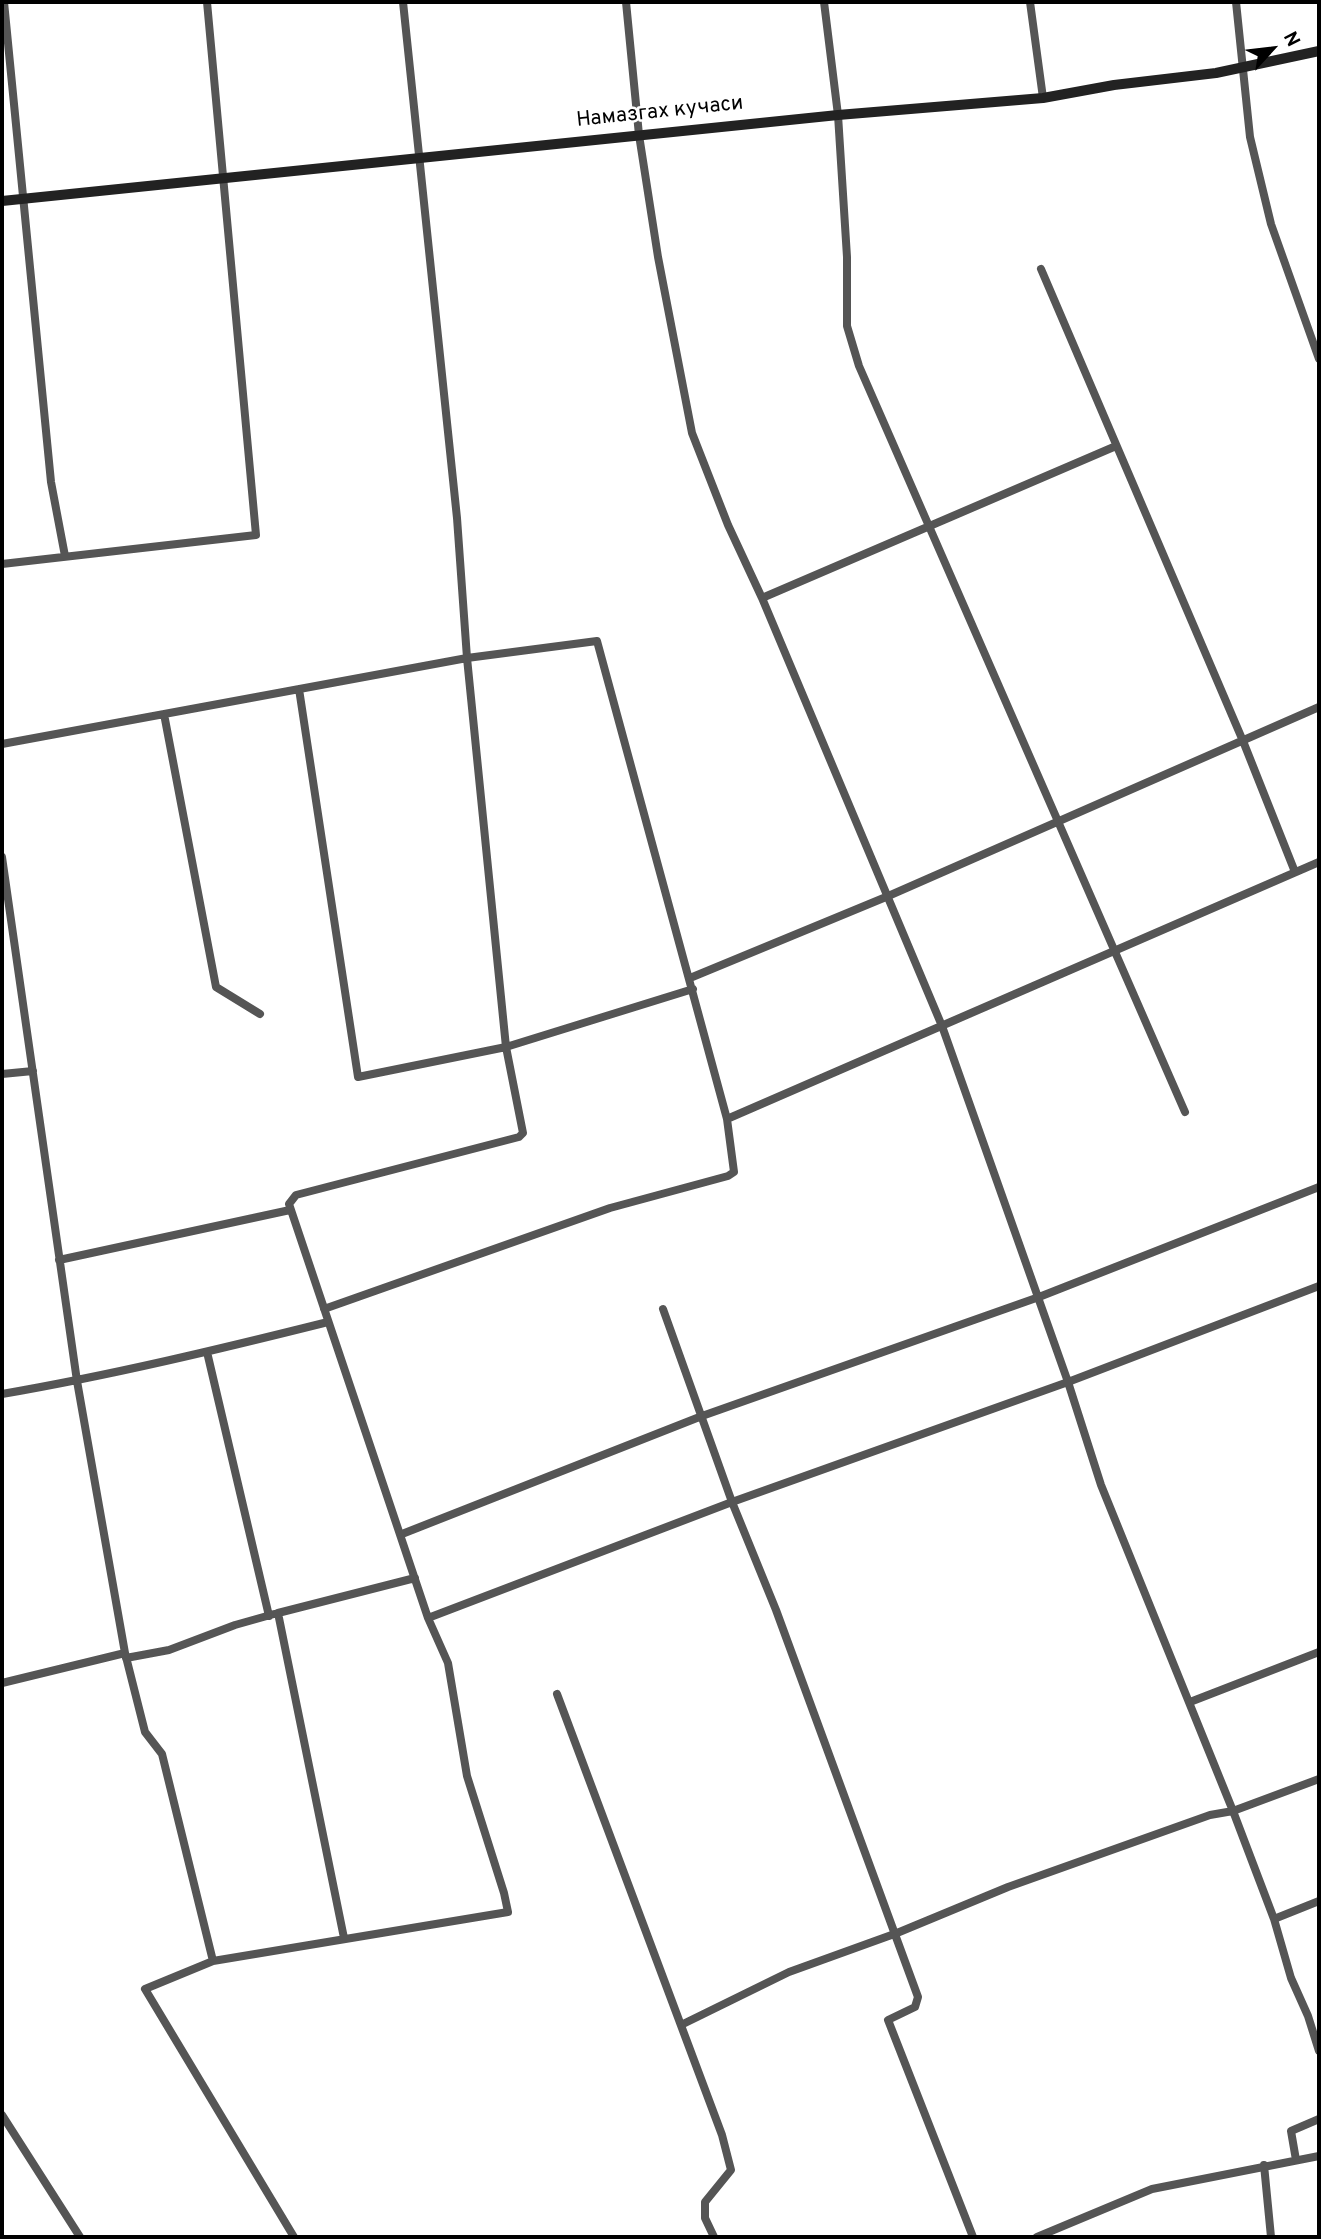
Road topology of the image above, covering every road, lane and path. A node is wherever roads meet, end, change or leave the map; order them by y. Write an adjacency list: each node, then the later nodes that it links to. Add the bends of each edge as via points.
1 (4, 2): 15 (street)
2 (207, 2): 14 (street)
3 (403, 2): 13 (street)
4 (626, 2): 12 (street)
5 (824, 2): 11 (street)
6 (1030, 2): 10 (street)
7 (1236, 2): 9 (street)
8 (1319, 51): 9 (street, Намазгах кучаси)
9 (1242, 67): 10 (street, Намазгах кучаси); 18 (street, via 1250,137 1271,224)
10 (1043, 98): 11 (street, Намазгах кучаси)
11 (838, 115): 12 (street, Намазгах кучаси); 20 (street, via 847,326 859,366)
12 (639, 135): 13 (street, Намазгах кучаси); 23 (street, via 692,433)
13 (418, 157): 14 (street, Намазгах кучаси); 24 (street, via 457,518)
14 (223, 177): 15 (street, Намазгах кучаси); 21 (street, via 256,535)
15 (25, 198): 16 (street, Намазгах кучаси); 21 (street, via 51,482)
16 (2, 201)
17 (1041, 269): 19 (street)
18 (1319, 359)
19 (1116, 446): 20 (street); 28 (street)
20 (928, 525): 23 (street); 30 (street)
21 (65, 556): 22 (street)
22 (2, 564)
23 (762, 598): 34 (street)
24 (467, 658): 25 (street); 36 (street, via 597,641); 40 (street)
25 (299, 689): 27 (street); 40 (street, via 358,1077)
26 (1319, 707): 28 (street)
27 (164, 714): 29 (street); 38 (street, via 216,987)
28 (1242, 741): 30 (street); 33 (street)
29 (2, 744)
30 (1057, 822): 34 (street); 35 (street)
31 (2, 857): 41 (street)
32 (1319, 862): 33 (street)
33 (1296, 872): 35 (street)
34 (886, 897): 36 (street); 39 (street)
35 (1116, 952): 39 (street); 43 (street)
36 (690, 978): 37 (street)
37 (693, 989): 40 (street); 44 (street)
38 (260, 1014)
39 (942, 1026): 44 (street); 49 (street)
40 (506, 1047): 46 (street, via 523,1133 296,1195)
41 (33, 1071): 42 (street); 47 (street)
42 (2, 1074)
43 (1185, 1112)
44 (727, 1119): 50 (street, via 735,1164 728,1176 610,1208)
45 (1319, 1187): 49 (street)
46 (290, 1210): 47 (street); 50 (street)
47 (60, 1260): 54 (street)
48 (1319, 1286): 55 (street)
49 (1039, 1297): 55 (street); 57 (street)
50 (324, 1309): 52 (street)
51 (663, 1309): 57 (street)
52 (328, 1322): 53 (street); 59 (street)
53 (207, 1352): 54 (street); 61 (street)
54 (77, 1381): 56 (street); 64 (street)
55 (1068, 1382): 58 (street); 67 (street, via 1101,1485)
56 (2, 1394)
57 (702, 1416): 58 (street); 59 (street)
58 (732, 1502): 62 (street); 72 (street)
59 (402, 1534): 60 (street)
60 (415, 1578): 61 (street); 62 (street)
61 (274, 1614): 64 (street, via 169,1650); 73 (street)
62 (428, 1618): 73 (street, via 448,1663 467,1776 508,1912)
63 (1319, 1652): 67 (street)
64 (125, 1655): 65 (street); 74 (street, via 145,1732 162,1755)
65 (2, 1683)
66 (557, 1694): 77 (street)
67 (1190, 1703): 69 (street)
68 (1319, 1779): 69 (street)
69 (1233, 1811): 71 (street); 72 (street, via 1210,1815 1008,1887)
70 (1319, 1901): 71 (street)
71 (1274, 1919): 76 (street)
72 (897, 1933): 77 (street, via 789,1972); 89 (street, via 918,1997 915,2007 888,2020)
73 (344, 1938): 74 (street)
74 (214, 1961): 87 (street, via 145,1989)
75 (1319, 2012): 76 (street)
76 (1308, 2016): 78 (street)
77 (681, 2025): 88 (street, via 731,2170 705,2202 705,2218)
78 (1319, 2052)
79 (2, 2115): 81 (street)
80 (1319, 2119): 84 (street, via 1291,2131)
81 (11, 2129): 82 (street); 86 (street)
82 (2, 2135)
83 (1319, 2156): 84 (street)
84 (1296, 2160): 85 (street)
85 (1264, 2165): 90 (street, via 1152,2189); 91 (street)
86 (80, 2237)
87 (294, 2237)
88 (713, 2237)
89 (973, 2237)
90 (1037, 2237)
91 (1271, 2237)

